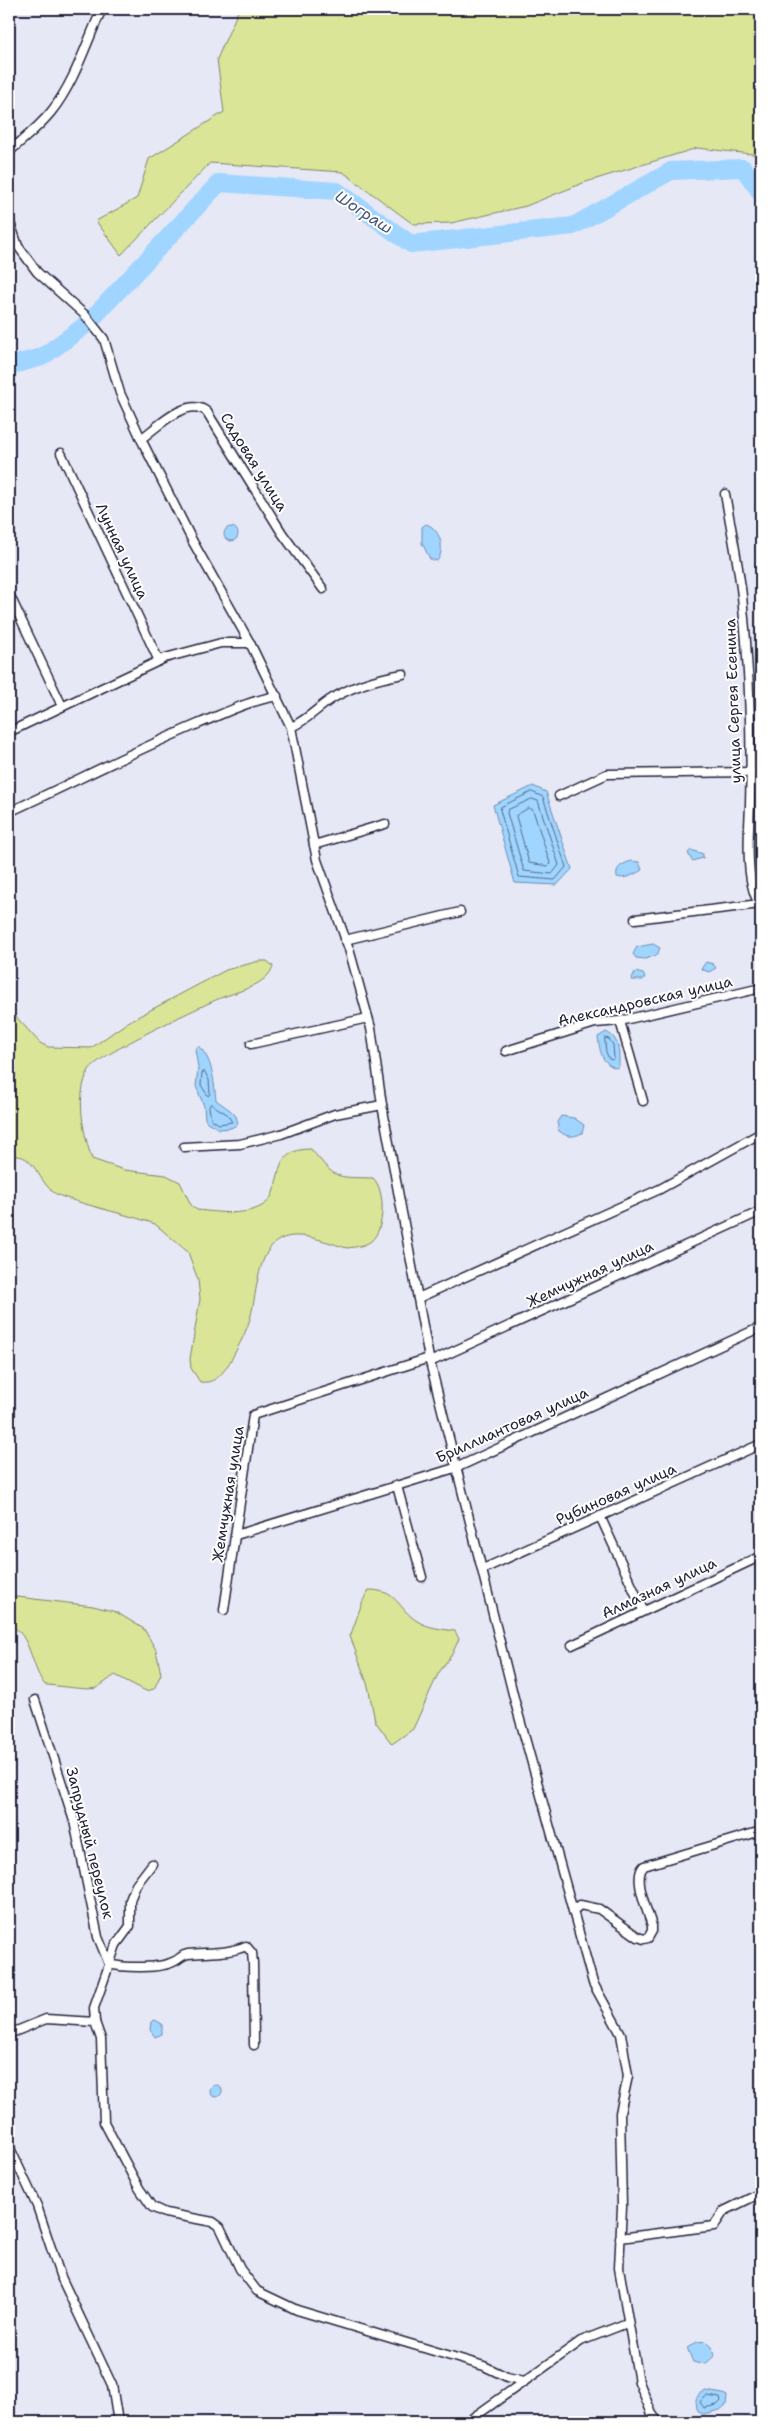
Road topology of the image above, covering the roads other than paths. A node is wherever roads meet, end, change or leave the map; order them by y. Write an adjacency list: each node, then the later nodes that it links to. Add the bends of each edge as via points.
1 (102, 9): 3 (street, via 69,86 39,125)
2 (9, 28): 3 (street)
3 (9, 152)
4 (9, 220): 5 (street, via 18,246 37,272 85,315 104,339 120,393)
5 (141, 439): 8 (street, Садовая улица, via 174,414 189,407 202,408 282,533); 10 (street, via 193,542)
6 (61, 453): 11 (street, Лунная улица)
7 (725, 494): 17 (street, улица Сергея Есенина, via 742,594)
8 (323, 589)
9 (9, 594): 14 (street)
10 (250, 643): 11 (street, via 207,646); 13 (street)
11 (158, 661): 14 (street)
12 (403, 674): 15 (street, via 386,676 333,697 309,718)
13 (277, 696): 15 (street); 19 (street, via 251,701 139,749)
14 (62, 706): 16 (street)
15 (292, 726): 21 (street)
16 (9, 732)
17 (751, 772): 18 (street, via 607,774); 22 (street, улица Сергея Есенина, via 751,874 754,896)
18 (559, 796)
19 (9, 812)
20 (385, 824): 21 (street)
21 (314, 845): 25 (street, via 316,860)
22 (760, 905): 24 (street)
23 (460, 912): 25 (street)
24 (635, 918)
25 (345, 940): 27 (street)
26 (761, 988): 28 (street, Александровская улица)
27 (368, 1018): 29 (street); 32 (street)
28 (620, 1021): 30 (street, Александровская улица, via 595,1023); 31 (street)
29 (251, 1044)
30 (506, 1051)
31 (643, 1101)
32 (382, 1105): 34 (street, via 335,1114 280,1134 240,1144); 36 (street)
33 (761, 1133): 36 (street, via 660,1189)
34 (184, 1147)
35 (761, 1211): 38 (street, Жемчужная улица)
36 (418, 1298): 38 (street)
37 (761, 1327): 40 (street, Бриллиантовая улица)
38 (430, 1360): 40 (street); 43 (street, Жемчужная улица, via 253,1415)
39 (761, 1444): 42 (street, Рубиновая улица)
40 (458, 1467): 41 (street, Бриллиантовая улица); 45 (street)
41 (397, 1486): 43 (street, Бриллиантовая улица); 46 (street)
42 (600, 1516): 45 (street, Рубиновая улица); 48 (street)
43 (236, 1535): 47 (street, Жемчужная улица)
44 (758, 1557): 48 (street, Алмазная улица)
45 (483, 1569): 53 (street, via 515,1702)
46 (422, 1577)
47 (224, 1610)
48 (643, 1610): 49 (street, Алмазная улица)
49 (572, 1645)
50 (35, 1700): 54 (street, Запрудный переулок, via 74,1821 98,1937)
51 (761, 1831): 53 (street, via 644,1866 639,1879 652,1926 648,1938 638,1937 599,1909 580,1905)
52 (152, 1864): 54 (street, via 136,1885 130,1900 130,1926 116,1945)
53 (573, 1911): 60 (street, via 593,1983 621,2034 628,2076 620,2113)
54 (109, 1964): 55 (street, via 94,2008); 57 (street, via 121,1967 155,1965 176,1961 185,1954 237,1950 246,1946 252,1953 253,1963)
55 (94, 2022): 56 (street, via 46,2019); 62 (street, via 101,2039 104,2122 152,2207 165,2213 213,2222 220,2228 240,2269 257,2291 297,2310)
56 (9, 2034)
57 (254, 2045)
58 (9, 2146): 63 (street, via 37,2206 60,2276 112,2385)
59 (761, 2193): 60 (street, via 724,2211 714,2226)
60 (620, 2238): 61 (street, via 619,2268)
61 (627, 2323): 62 (street, via 581,2341); 65 (street, via 639,2382)
62 (524, 2381): 64 (street)
63 (118, 2422)
64 (468, 2422)
65 (658, 2422)

